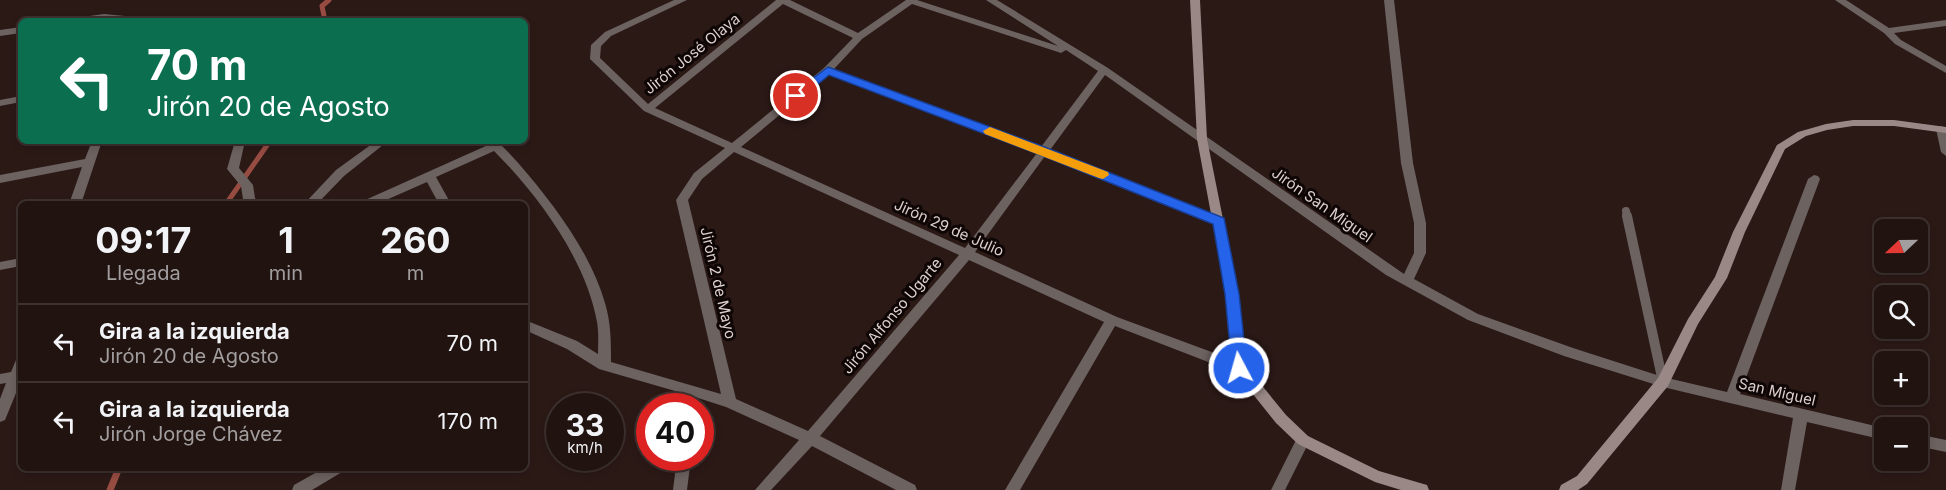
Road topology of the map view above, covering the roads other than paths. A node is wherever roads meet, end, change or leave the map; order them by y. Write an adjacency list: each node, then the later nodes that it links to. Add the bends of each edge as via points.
1 (682, 0): 21 (street, Jirón 29 de Julio, via 608,34 596,45 595,59)
2 (783, 0): 14 (street); 21 (street, Jirón José Olaya)
3 (991, 0): 15 (street, Jirón San Miguel)
4 (1194, 0): 23 (street)
5 (1389, 0): 46 (street, via 1407,163 1420,223 1420,253)
6 (1840, 0): 12 (street)
7 (911, 1): 14 (street, Jirón 2 de Mayo); 15 (street)
8 (94, 18): 9 (street)
9 (124, 18)
10 (1946, 23): 12 (street)
11 (18, 30): 13 (street)
12 (1887, 31): 18 (street, via 1898,42)
13 (0, 33)
14 (859, 37): 16 (street, Jirón 2 de Mayo)
15 (1080, 56): 17 (street, Jirón San Miguel)
16 (828, 70): 29 (street, Jirón 2 de Mayo); 30 (street)
17 (1104, 70): 23 (street, Jirón San Miguel); 30 (street, Jirón Alfonso Ugarte)
18 (1946, 70)
19 (18, 100): 20 (street)
20 (0, 103)
21 (648, 109): 29 (street, Jirón 29 de Julio)
22 (1944, 129): 31 (street); 54 (street, via 1852,123 1802,134 1781,147 1721,278 1693,322)
23 (1202, 139): 42 (street); 46 (street, Jirón San Miguel)
24 (96, 144): 32 (street)
25 (239, 144): 37 (street, via 233,169 247,185)
26 (379, 144): 38 (street, via 340,172)
27 (491, 144): 33 (street)
28 (494, 144): 49 (street, via 540,197 590,279 604,323)
29 (732, 148): 43 (street, Jirón 29 de Julio); 58 (street, Jirón 2 de Mayo, via 698,176 682,200)
30 (1042, 151): 42 (street); 43 (street, Jirón Alfonso Ugarte)
31 (1946, 152)
32 (89, 162): 34 (street); 36 (street)
33 (430, 177): 39 (street); 40 (street)
34 (0, 179)
35 (1814, 179): 57 (street)
36 (76, 201)
37 (251, 201)
38 (313, 201)
39 (374, 201)
40 (444, 201)
41 (1626, 211): 54 (lane)
42 (1219, 221): 50 (street, via 1232,294)
43 (967, 254): 47 (street, Jirón 29 de Julio); 62 (street, Jirón Alfonso Ugarte)
44 (18, 263): 45 (street)
45 (0, 266)
46 (1407, 281): 54 (street, Jirón San Miguel, via 1473,317)
47 (1112, 320): 50 (street, Jirón 29 de Julio); 72 (street)
48 (528, 326): 49 (street)
49 (604, 364): 55 (street)
50 (1239, 368): 63 (street)
51 (18, 370): 53 (street)
52 (18, 372): 60 (street)
53 (0, 379)
54 (1663, 382): 57 (street, San Miguel); 75 (street, via 1582,480)
55 (689, 390): 56 (street); 58 (street)
56 (689, 393)
57 (1731, 399): 59 (street, San Miguel)
58 (730, 402): 62 (street)
59 (1801, 414): 61 (street, San Miguel); 76 (street)
60 (0, 417)
61 (1874, 432)
62 (810, 438): 70 (street, Jirón Alfonso Ugarte); 71 (street)
63 (1303, 440): 73 (street); 74 (street, via 1375,476)
64 (1928, 442): 65 (street)
65 (1946, 446)
66 (333, 471): 68 (street)
67 (682, 471): 69 (street)
68 (299, 490)
69 (680, 490)
70 (762, 490)
71 (910, 490)
72 (1012, 490)
73 (1278, 490)
74 (1422, 490)
75 (1566, 490)
76 (1788, 490)

